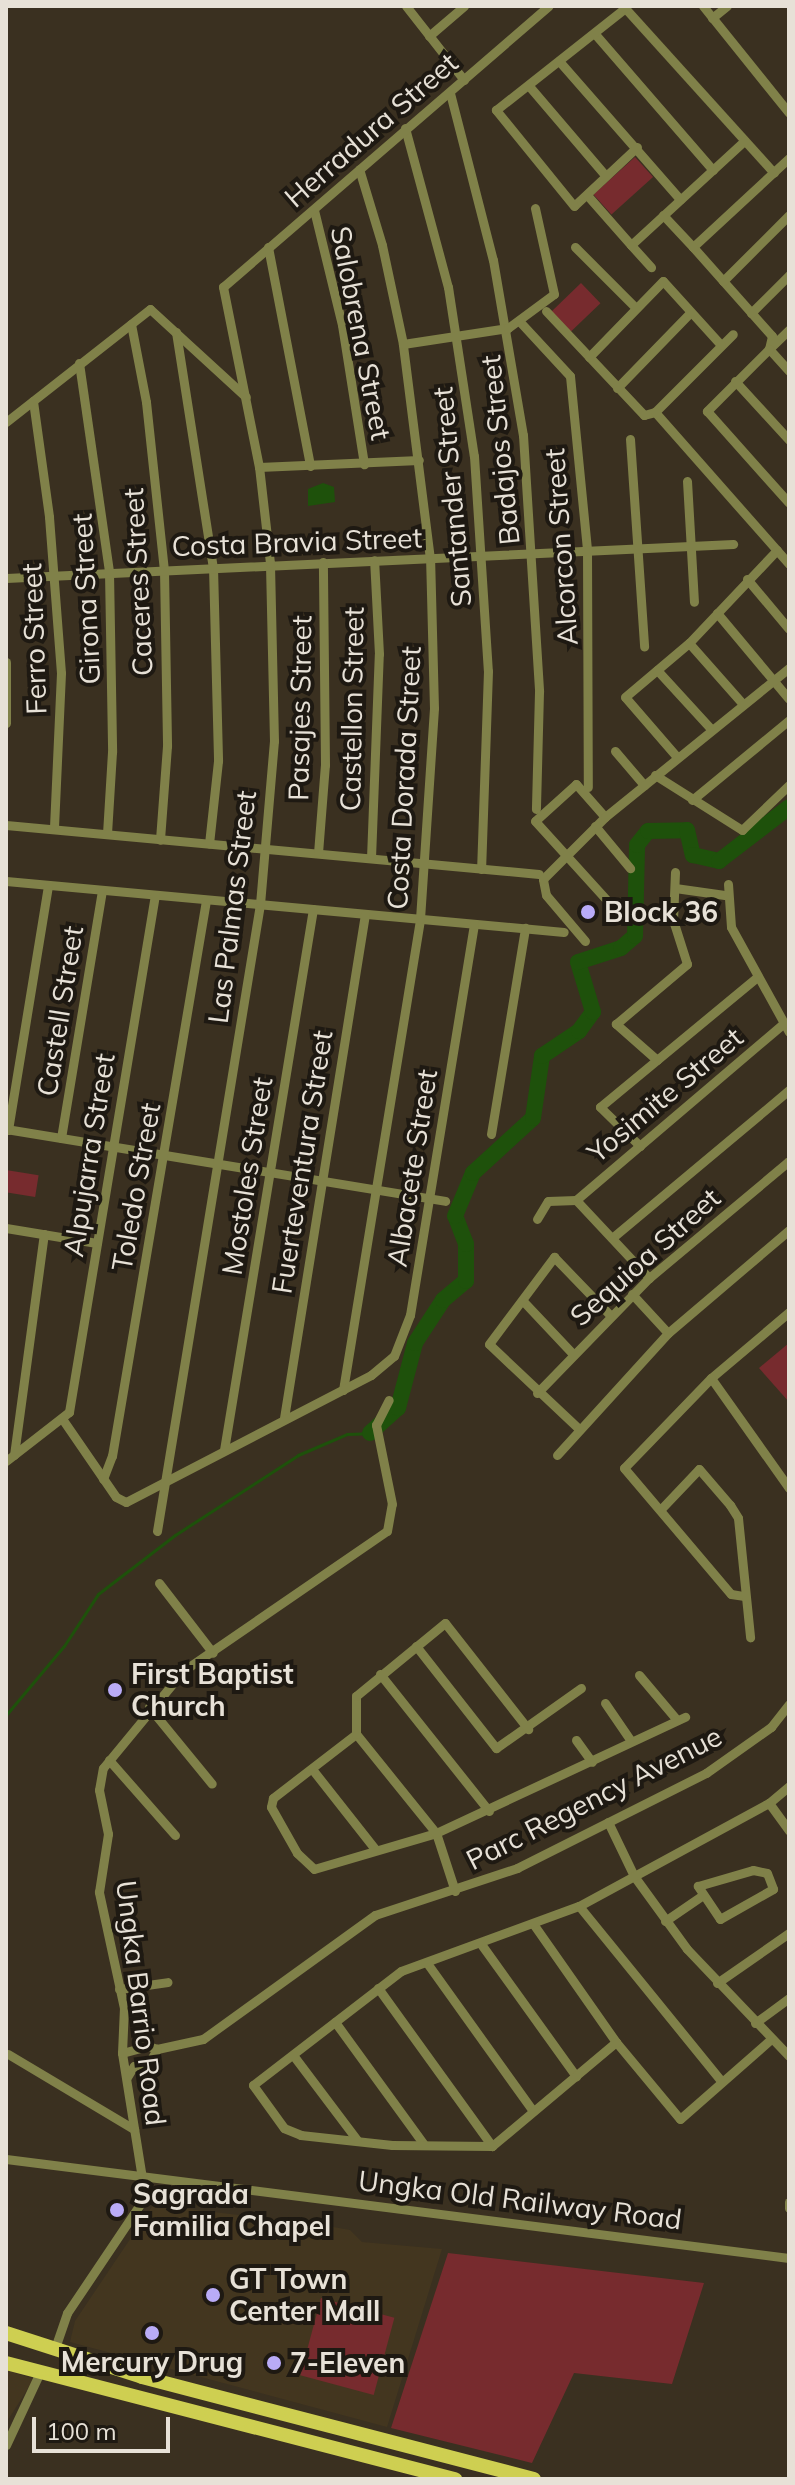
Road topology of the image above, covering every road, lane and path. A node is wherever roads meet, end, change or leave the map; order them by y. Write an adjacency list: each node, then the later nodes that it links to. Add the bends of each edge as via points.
1 (406, 6): 7 (street)
2 (464, 6): 7 (street)
3 (548, 6): 9 (street, Herradura Street)
4 (727, 6): 5 (street)
5 (708, 10): 12 (street)
6 (595, 34): 8 (street); 14 (street, via 625,8); 18 (street)
7 (429, 36): 9 (street)
8 (559, 61): 10 (street); 15 (street)
9 (464, 80): 11 (street, Herradura Street)
10 (529, 86): 20 (street); 21 (street, via 495,114 574,206)
11 (450, 93): 13 (street, Herradura Street); 41 (street, Badajos Street)
12 (789, 113)
13 (405, 128): 17 (street, Herradura Street); 45 (street, Santander Street, via 431,215)
14 (744, 141): 18 (street); 19 (street)
15 (637, 147): 20 (street); 22 (street)
16 (789, 158): 19 (street)
17 (359, 169): 24 (street, Herradura Street); 46 (street, Costa Dorada Street)
18 (713, 170): 22 (street)
19 (774, 173): 30 (street)
20 (606, 176): 21 (street)
21 (587, 195): 27 (street)
22 (680, 199): 25 (street)
23 (535, 208): 39 (street, via 555,292)
24 (314, 210): 28 (street, Herradura Street); 61 (street, Salobrena Street, via 342,325)
25 (663, 215): 27 (street); 30 (street)
26 (789, 215): 33 (street)
27 (631, 245): 31 (street)
28 (268, 247): 34 (street, Herradura Street); 62 (street)
29 (575, 247): 35 (street)
30 (693, 247): 33 (street)
31 (651, 267)
32 (789, 275): 38 (street)
33 (723, 281): 38 (street)
34 (223, 287): 54 (street, Las Palmas Street)
35 (636, 308): 37 (street, via 663,281); 49 (street)
36 (546, 311): 49 (street)
37 (690, 313): 47 (street); 53 (street)
38 (751, 313): 48 (street, via 772,336)
39 (521, 323): 41 (street); 69 (street, Alcorcon Street, via 570,376)
40 (131, 324): 43 (street, via 153,309); 50 (street); 79 (street, Caceres Street, via 146,402)
41 (508, 328): 45 (street); 71 (street, Badajos Street)
42 (789, 330): 48 (street)
43 (176, 332): 54 (street); 78 (street)
44 (733, 334): 47 (street)
45 (456, 336): 46 (street); 72 (street, Santander Street)
46 (403, 344): 60 (street, Costa Dorada Street)
47 (721, 345): 56 (street)
48 (769, 349): 51 (street); 52 (street)
49 (589, 357): 53 (street)
50 (79, 363): 55 (street); 80 (street, Girona Street)
51 (789, 371)
52 (735, 381): 59 (street); 65 (street, via 707,411)
53 (617, 388): 56 (street, via 642,414)
54 (246, 397): 63 (street, Las Palmas Street)
55 (33, 401): 57 (street); 81 (street, Ferro Street)
56 (655, 412): 70 (street)
57 (6, 422)
58 (630, 439): 68 (street)
59 (789, 440)
60 (419, 460): 61 (street); 73 (street, Costa Dorada Street)
61 (364, 464): 62 (street)
62 (310, 466): 63 (street)
63 (259, 467): 76 (street, Las Palmas Street)
64 (687, 481): 67 (street)
65 (789, 503)
66 (733, 544): 67 (street, Costa Bravia Street)
67 (692, 546): 68 (street, Costa Bravia Street); 84 (street)
68 (640, 548): 69 (street, Costa Bravia Street); 88 (street)
69 (587, 550): 71 (street, Costa Bravia Street); 103 (street, Alcorcon Street)
70 (777, 550): 77 (street); 83 (street)
71 (534, 553): 72 (street, Costa Bravia Street); 105 (street, Badajos Street)
72 (483, 555): 73 (street, Costa Bravia Street); 119 (street, Santander Street, via 488,671)
73 (430, 559): 74 (street, Costa Bravia Street); 117 (street, Costa Dorada Street, via 434,708)
74 (374, 560): 75 (street, Costa Bravia Street); 116 (street, Castellon Street, via 379,654)
75 (323, 562): 76 (street, Costa Bravia Street); 114 (street, Pasajes Street, via 325,749)
76 (270, 563): 78 (street, Costa Bravia Street); 113 (street, Las Palmas Street, via 274,741)
77 (789, 564)
78 (213, 567): 79 (street, Costa Bravia Street); 112 (street, via 218,761)
79 (164, 570): 80 (street, Costa Bravia Street); 111 (street, Caceres Street, via 167,746)
80 (109, 572): 81 (street, Costa Bravia Street); 110 (street, Girona Street, via 113,737)
81 (55, 574): 82 (street, Costa Bravia Street); 109 (street, Ferro Street, via 61,673)
82 (6, 578)
83 (747, 579): 85 (street); 86 (street)
84 (694, 602)
85 (717, 613): 87 (street); 92 (street)
86 (789, 629)
87 (689, 643): 91 (street); 94 (street)
88 (644, 647)
89 (6, 662): 96 (street)
90 (789, 668): 92 (street)
91 (657, 670): 97 (street); 99 (street, via 625,700)
92 (774, 676): 93 (street); 94 (street)
93 (789, 699)
94 (742, 703): 97 (street)
95 (789, 720): 104 (street)
96 (6, 723)
97 (711, 729): 99 (street)
98 (615, 751): 101 (street)
99 (677, 757): 100 (street)
100 (655, 775): 101 (street); 104 (street)
101 (644, 785): 106 (street)
102 (789, 785): 104 (street, via 745,829)
103 (588, 787)
104 (692, 800)
105 (536, 809)
106 (605, 817): 108 (street); 115 (street, via 573,785 535,821)
107 (6, 825): 109 (street)
108 (595, 826): 115 (street); 118 (street)
109 (54, 829): 110 (street)
110 (107, 834): 111 (street)
111 (160, 840): 112 (street)
112 (209, 844): 113 (street)
113 (266, 847): 114 (street); 128 (street, Las Palmas Street)
114 (318, 853): 116 (street)
115 (564, 854): 131 (street); 136 (street, via 543,879 542,889)
116 (371, 858): 117 (street)
117 (426, 864): 119 (street); 132 (street, Costa Dorada Street)
118 (630, 868)
119 (481, 869): 121 (street)
120 (675, 872): 124 (street)
121 (539, 874)
122 (6, 881): 123 (street)
123 (48, 885): 125 (street); 141 (street)
124 (675, 888): 137 (street, via 726,889 731,927); 139 (street, via 673,920 686,966 616,1024)
125 (102, 890): 126 (street); 143 (street, Castell Street)
126 (155, 895): 127 (street); 144 (street, Alpujarra Street)
127 (206, 900): 128 (street); 146 (street, Toledo Street)
128 (260, 904): 129 (street); 148 (street, Las Palmas Street)
129 (313, 909): 130 (street); 149 (street, Mostoles Street)
130 (365, 914): 132 (street); 150 (street, Fuerteventura Street)
131 (622, 917)
132 (420, 919): 133 (street); 151 (street, Costa Dorada Street)
133 (474, 924): 134 (street); 152 (street, Albacete Street)
134 (525, 928): 135 (street); 142 (street)
135 (564, 932)
136 (585, 941)
137 (756, 978): 138 (street); 139 (street)
138 (786, 1028): 145 (street, Yosimite Street)
139 (657, 1060): 145 (street, via 600,1107)
140 (789, 1090): 159 (street)
141 (7, 1130): 143 (street)
142 (491, 1134)
143 (61, 1138): 144 (street)
144 (112, 1146): 146 (street); 160 (street, Alpujarra Street)
145 (640, 1146): 153 (street, Yosimite Street)
146 (164, 1155): 148 (street); 178 (street, Toledo Street, via 112,1456)
147 (789, 1161): 161 (street, Sequioa Street)
148 (218, 1164): 149 (street); 179 (street, Las Palmas Street)
149 (270, 1172): 150 (street); 175 (street, Mostoles Street)
150 (321, 1180): 151 (street); 172 (street, Fuerteventura Street)
151 (376, 1189): 152 (street); 169 (street, Costa Dorada Street)
152 (429, 1198): 154 (street); 169 (street, Albacete Street, via 403,1341 384,1367)
153 (576, 1200): 155 (street, via 548,1201); 159 (street)
154 (445, 1201)
155 (537, 1219)
156 (6, 1228): 158 (street)
157 (789, 1230): 166 (street)
158 (44, 1234): 160 (street); 177 (street)
159 (612, 1238): 161 (street)
160 (97, 1243): 173 (street, Alpujarra Street, via 70,1407)
161 (649, 1278): 162 (street, Sequioa Street)
162 (632, 1294): 165 (street, Sequioa Street); 166 (street)
163 (523, 1301): 165 (street, via 557,1258); 167 (street); 170 (street, via 489,1344)
164 (789, 1312): 168 (street)
165 (609, 1314): 167 (street, Sequioa Street)
166 (668, 1333): 174 (street)
167 (573, 1354): 170 (street, Sequioa Street)
168 (711, 1378): 180 (street); 181 (street, via 624,1468)
169 (343, 1390): 172 (street, Albacete Street)
170 (537, 1393): 174 (street)
171 (389, 1400): 187 (street, Ungka Barrio Road, via 376,1425 392,1504 387,1531)
172 (284, 1418): 175 (street, Albacete Street)
173 (63, 1420): 177 (street); 178 (street)
174 (578, 1428): 176 (street)
175 (224, 1450): 179 (street, Albacete Street)
176 (557, 1455)
177 (10, 1458)
178 (103, 1479): 179 (street, Albacete Street, via 126,1502)
179 (165, 1480): 182 (street, Las Palmas Street)
180 (789, 1487)
181 (661, 1509): 184 (street, via 731,1594); 184 (street, via 695,1472 705,1471 738,1518)
182 (157, 1531)
183 (159, 1583): 187 (street)
184 (743, 1596): 185 (street)
185 (750, 1637)
186 (416, 1646): 188 (street); 194 (street, via 491,1745 500,1749); 194 (street, via 445,1623)
187 (213, 1653): 193 (street, Ungka Barrio Road, via 176,1677)
188 (380, 1674): 195 (street, via 356,1696); 204 (street)
189 (639, 1675): 197 (street, via 681,1719)
190 (581, 1688): 194 (street)
191 (605, 1703): 197 (street)
192 (789, 1704): 205 (street, Parc Regency Avenue, via 771,1727 730,1759)
193 (149, 1707): 198 (street, Ungka Barrio Road); 201 (street)
194 (528, 1729)
195 (356, 1734): 200 (street); 207 (street)
196 (576, 1740): 199 (street)
197 (631, 1741): 199 (street)
198 (109, 1760): 208 (street); 222 (street, Ungka Barrio Road, via 99,1790 108,1834 99,1892)
199 (592, 1762): 204 (street)
200 (312, 1769): 209 (street); 209 (street, via 281,1790 271,1807 303,1861 314,1869)
201 (212, 1784)
202 (789, 1786): 203 (street)
203 (769, 1803): 206 (street); 210 (street)
204 (489, 1811): 207 (street)
205 (608, 1822): 210 (street); 211 (street, Parc Regency Avenue, via 517,1868)
206 (789, 1831)
207 (436, 1833): 209 (street); 211 (street)
208 (175, 1835)
209 (375, 1849)
210 (634, 1876): 213 (street); 214 (street)
211 (455, 1891): 228 (street, Parc Regency Avenue, via 375,1915 203,2039)
212 (703, 1895): 212 (street, via 715,1914 726,1919 769,1894 773,1884 767,1873 753,1870 701,1884); 214 (street)
213 (579, 1906): 215 (street); 235 (street)
214 (665, 1921): 220 (street)
215 (534, 1925): 217 (street); 227 (street)
216 (789, 1933): 220 (street)
217 (481, 1944): 218 (street); 233 (street)
218 (427, 1963): 221 (street, via 401,1971); 236 (street)
219 (168, 1982): 222 (street)
220 (717, 1983): 225 (street)
221 (378, 1988): 224 (street); 240 (street)
222 (119, 1989): 229 (street, Ungka Barrio Road, via 125,2030)
223 (789, 1998): 225 (street)
224 (335, 2022): 231 (street); 239 (street)
225 (755, 2023): 226 (street)
226 (771, 2039): 232 (street); 235 (street)
227 (616, 2042): 233 (street); 235 (street, via 680,2119)
228 (157, 2049): 229 (street, Parc Regency Avenue, via 148,2046); 234 (street, via 150,2061 134,2066)
229 (122, 2053): 234 (street, Ungka Barrio Road)
230 (8, 2054): 237 (street)
231 (293, 2055): 238 (street); 238 (street, via 253,2085 276,2120 301,2135)
232 (789, 2056)
233 (576, 2076): 236 (street)
234 (127, 2079): 237 (street, Ungka Barrio Road)
235 (721, 2081)
236 (533, 2111): 240 (street)
237 (134, 2129): 242 (street, Ungka Barrio Road)
238 (357, 2140): 239 (street)
239 (423, 2143): 240 (street)
240 (492, 2146)
241 (6, 2159): 242 (street, Ungka Old Railway Road)
242 (142, 2178): 243 (street, Ungka Old Railway Road); 246 (street, Ungka Barrio Road, via 141,2203 67,2313)
243 (789, 2258)
244 (6, 2333): 246 (main road)
245 (6, 2342): 250 (main road)
246 (55, 2348): 250 (main road)
247 (6, 2354): 250 (main road)
248 (6, 2363): 249 (main road)
249 (40, 2372): 250 (main road); 253 (street)
250 (132, 2384): 251 (main road); 252 (main road)
251 (299, 2418): 252 (main road); 255 (main road)
252 (294, 2436): 254 (main road)
253 (6, 2445)
254 (455, 2479)
255 (534, 2479)

